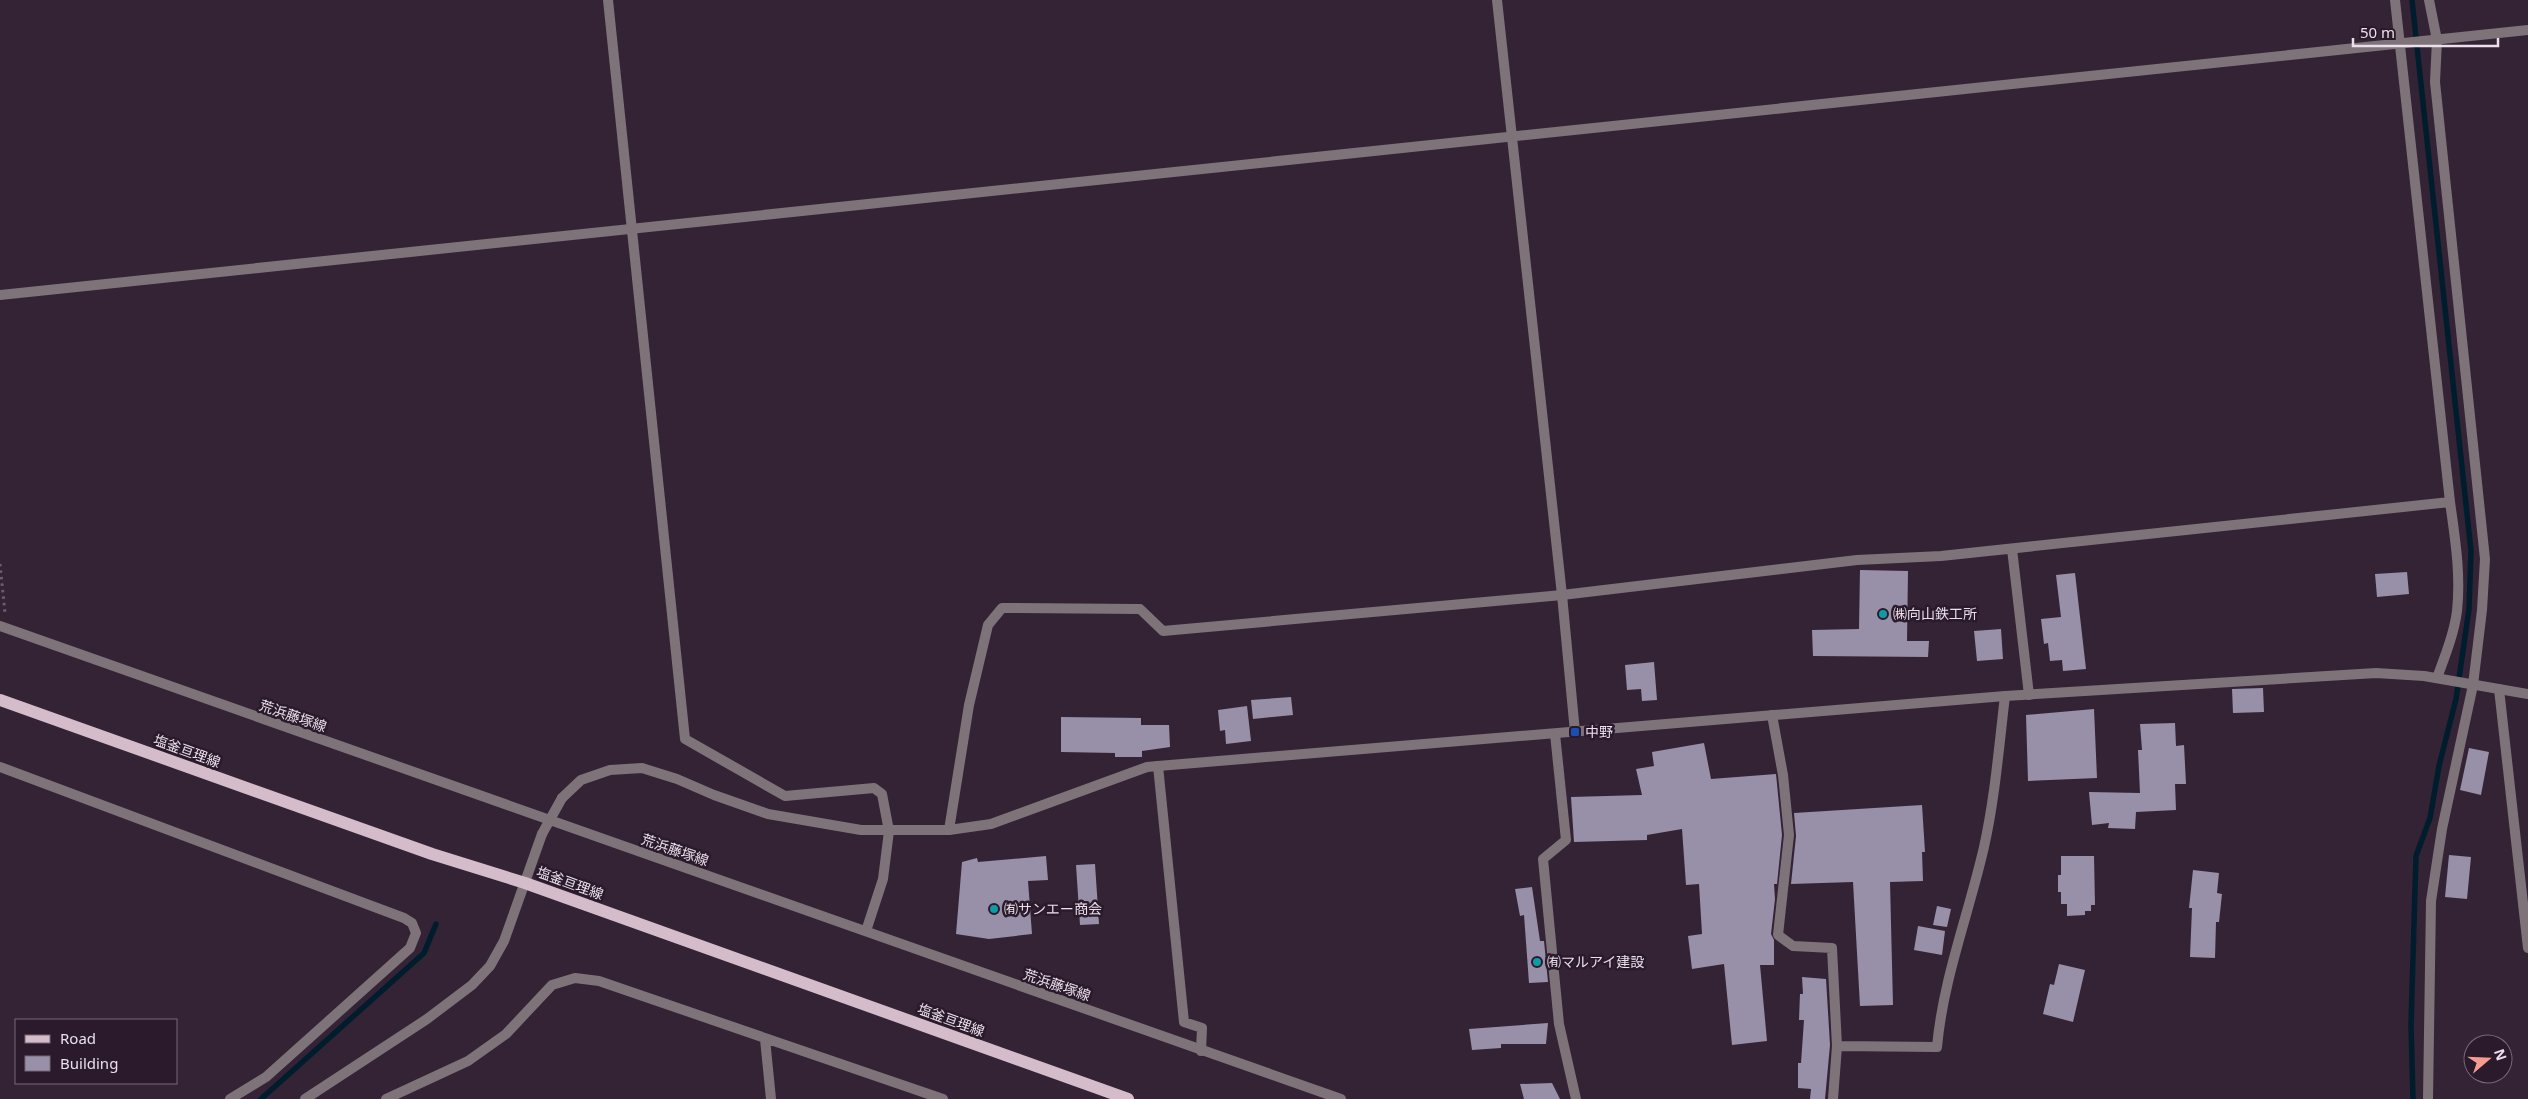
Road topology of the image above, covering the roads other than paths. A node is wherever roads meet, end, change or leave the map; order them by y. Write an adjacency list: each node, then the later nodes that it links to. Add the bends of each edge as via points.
1 (608, 0): 9 (street)
2 (1497, 0): 8 (street)
3 (2395, 0): 7 (street)
4 (2429, 0): 6 (street)
5 (2528, 30): 6 (street)
6 (2433, 40): 7 (street); 16 (street, via 2485,559 2482,610)
7 (2404, 43): 8 (street); 11 (street)
8 (1511, 137): 9 (street); 13 (street)
9 (633, 228): 10 (street); 28 (street, via 685,739 785,796 874,788 882,794)
10 (0, 295)
11 (2450, 502): 12 (street); 15 (street, via 2458,584 2456,613)
12 (2012, 548): 13 (street, via 1857,560); 19 (street)
13 (1562, 596): 23 (street); 27 (street, via 1164,631 1140,609 1002,608 988,625)
14 (3, 627): 30 (street, 荒浜藤塚線)
15 (2443, 679): 16 (street); 19 (street, via 2376,674)
16 (2469, 684): 17 (street); 44 (street, via 2431,901)
17 (2499, 690): 18 (street); 31 (street)
18 (2528, 694)
19 (2029, 695): 20 (street)
20 (2005, 696): 22 (street); 33 (street, via 1985,845 1940,1012 1937,1047)
21 (0, 700): 29 (main road, 塩釜亘理線)
22 (1772, 716): 23 (street); 33 (street, via 1789,835 1778,935 1792,946 1832,948)
23 (1575, 732): 24 (street)
24 (1555, 734): 25 (street); 42 (street, via 1566,840 1543,859 1559,1024)
25 (1158, 766): 27 (street, via 1147,767 991,824); 34 (street, via 1184,1022 1202,1028)
26 (0, 767): 35 (street, via 412,923 416,933 410,948 266,1077)
27 (949, 830): 28 (street)
28 (889, 831): 29 (street, bridge, via 860,830 768,814 677,778 642,768 610,770 581,780 562,798 542,834); 30 (street, via 883,879)
29 (525, 883): 36 (street, via 504,941 490,966 472,985 427,1019); 40 (main road, 塩釜亘理線)
30 (866, 931): 34 (street, 荒浜藤塚線)
31 (2528, 948)
32 (765, 1039): 37 (street, via 599,981 575,978 552,984 506,1034 468,1060); 38 (street); 39 (street)
33 (1837, 1046): 43 (street)
34 (1201, 1051): 41 (street, 荒浜藤塚線)
35 (230, 1099)
36 (305, 1099)
37 (386, 1099)
38 (771, 1099)
39 (943, 1099)
40 (1128, 1099)
41 (1341, 1099)
42 (1576, 1099)
43 (1833, 1099)
44 (2428, 1099)

